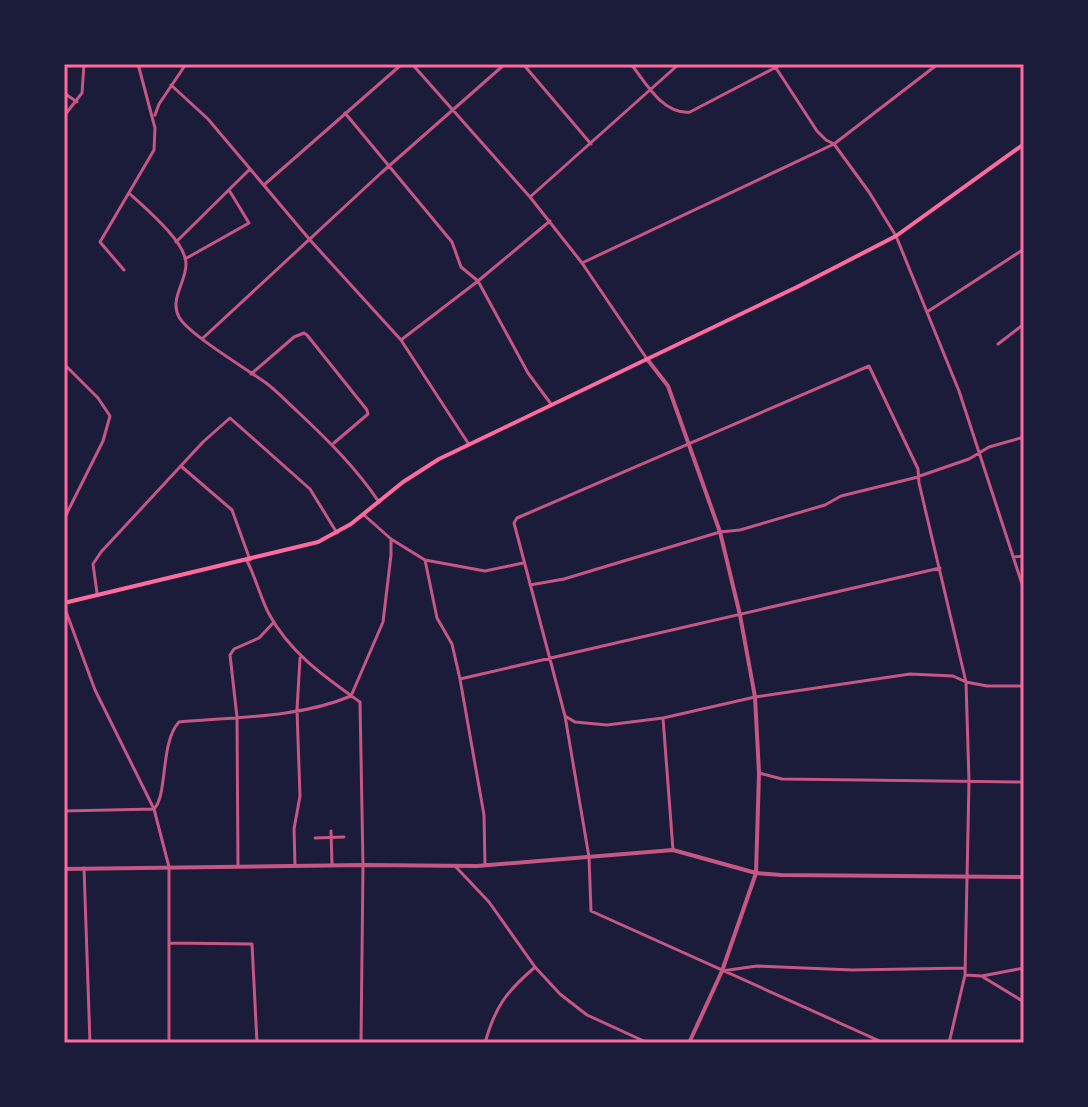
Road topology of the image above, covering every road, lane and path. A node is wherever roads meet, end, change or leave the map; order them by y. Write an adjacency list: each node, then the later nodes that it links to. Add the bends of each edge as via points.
1 (84, 64): 16 (street)
2 (138, 64): 20 (street)
3 (186, 64): 13 (street)
4 (402, 64): 18 (street)
5 (412, 64): 17 (street)
6 (505, 64): 17 (street)
7 (523, 64): 21 (street)
8 (631, 64): 14 (street)
9 (679, 64): 14 (street)
10 (782, 64): 12 (street)
11 (938, 64): 22 (street)
12 (776, 68): 14 (street, via 690,112 669,109); 22 (street, via 817,131)
13 (171, 85): 20 (street); 25 (street)
14 (651, 89): 21 (street)
15 (64, 93): 16 (street)
16 (77, 102): 19 (street)
17 (453, 110): 24 (street); 29 (street)
18 (345, 113): 24 (street); 26 (street)
19 (64, 116)
20 (154, 119): 28 (street, via 154,150)
21 (591, 144): 29 (street)
22 (834, 144): 31 (street); 36 (street)
23 (1024, 144): 31 (main road)
24 (390, 166): 32 (street); 38 (street, via 452,242 461,267)
25 (251, 168): 26 (street); 27 (street)
26 (265, 184): 32 (street)
27 (229, 190): 33 (street); 35 (street, via 249,223)
28 (129, 193): 33 (street); 37 (street, via 100,242)
29 (530, 197): 30 (street)
30 (550, 221): 36 (street); 38 (street)
31 (896, 236): 39 (street); 44 (main road)
32 (310, 240): 41 (street); 42 (street)
33 (176, 242): 35 (street)
34 (1024, 249): 39 (street)
35 (185, 259): 41 (street, via 176,310)
36 (582, 263): 44 (street)
37 (124, 270)
38 (478, 281): 42 (street); 47 (street)
39 (927, 312): 52 (street)
40 (1024, 324): 43 (street)
41 (203, 338): 46 (street)
42 (401, 340): 49 (street)
43 (998, 344)
44 (647, 359): 47 (main road); 50 (street, via 668,386)
45 (64, 364): 57 (street, via 110,416)
46 (251, 374): 51 (street); 51 (street, via 294,337 307,335 368,414)
47 (551, 404): 49 (main road)
48 (1024, 437): 52 (street)
49 (468, 443): 55 (main road, via 421,469)
50 (689, 443): 54 (street, via 869,366); 58 (street); 65 (street, via 515,520)
51 (333, 444): 55 (street)
52 (979, 453): 54 (street); 62 (street)
53 (182, 467): 59 (street, via 230,418 310,489); 63 (street, via 232,510); 69 (street, via 93,564)
54 (918, 476): 58 (street); 66 (street)
55 (379, 502): 56 (main road)
56 (364, 515): 59 (main road); 60 (street)
57 (64, 519)
58 (720, 532): 67 (street); 71 (street)
59 (337, 533): 63 (main road)
60 (391, 539): 64 (street); 78 (street, via 383,622)
61 (1024, 556): 62 (street)
62 (1013, 557): 68 (street)
63 (248, 560): 69 (main road); 72 (street)
64 (425, 560): 65 (street, via 485,571); 75 (street, via 437,618 452,644)
65 (523, 562): 67 (street)
66 (940, 568): 71 (street); 76 (street)
67 (530, 585): 74 (street)
68 (1024, 590)
69 (98, 595): 70 (main road)
70 (64, 604): 87 (street, via 105,712)
71 (740, 615): 74 (street); 79 (street)
72 (274, 622): 73 (street); 82 (street, via 259,638 231,651)
73 (299, 656): 78 (street); 80 (street)
74 (550, 658): 75 (street); 81 (street)
75 (460, 679): 98 (street, via 484,815)
76 (966, 682): 77 (street); 79 (street, via 953,676 910,674); 85 (street)
77 (1024, 686)
78 (351, 696): 80 (street); 97 (street, via 360,702)
79 (755, 697): 83 (street); 84 (street)
80 (297, 710): 82 (street); 95 (street, via 300,796)
81 (565, 716): 83 (street, via 607,725); 94 (street)
82 (237, 717): 87 (street, via 176,724); 99 (street)
83 (663, 718): 93 (street)
84 (759, 773): 85 (street, via 782,779); 104 (street)
85 (969, 781): 86 (street); 106 (street)
86 (1024, 782)
87 (154, 809): 88 (street); 101 (street)
88 (64, 811)
89 (331, 831): 90 (street)
90 (331, 837): 91 (street); 92 (street); 96 (street)
91 (344, 837)
92 (315, 838)
93 (673, 850): 94 (street); 104 (street)
94 (589, 857): 98 (street); 111 (street, via 591,911)
95 (295, 865): 96 (street); 99 (street)
96 (332, 865): 97 (street)
97 (363, 865): 100 (street); 118 (street)
98 (485, 865): 100 (street)
99 (238, 866): 101 (street)
100 (455, 866): 108 (street, via 489,902)
101 (169, 867): 102 (street); 107 (street)
102 (84, 868): 103 (street); 115 (street)
103 (64, 869)
104 (756, 873): 106 (street); 111 (street)
105 (1024, 877): 106 (street)
106 (967, 878): 109 (street)
107 (169, 943): 116 (street); 117 (street, via 252,944)
108 (535, 967): 119 (street, via 499,1003); 120 (street, via 587,1015)
109 (965, 968): 111 (street, via 757,966); 112 (street)
110 (1024, 968): 113 (street)
111 (722, 971): 121 (street); 122 (street)
112 (965, 975): 113 (street); 123 (street)
113 (982, 976): 114 (street)
114 (1024, 1002)
115 (90, 1043)
116 (169, 1043)
117 (257, 1043)
118 (361, 1043)
119 (485, 1043)
120 (648, 1043)
121 (689, 1043)
122 (884, 1043)
123 (949, 1043)

